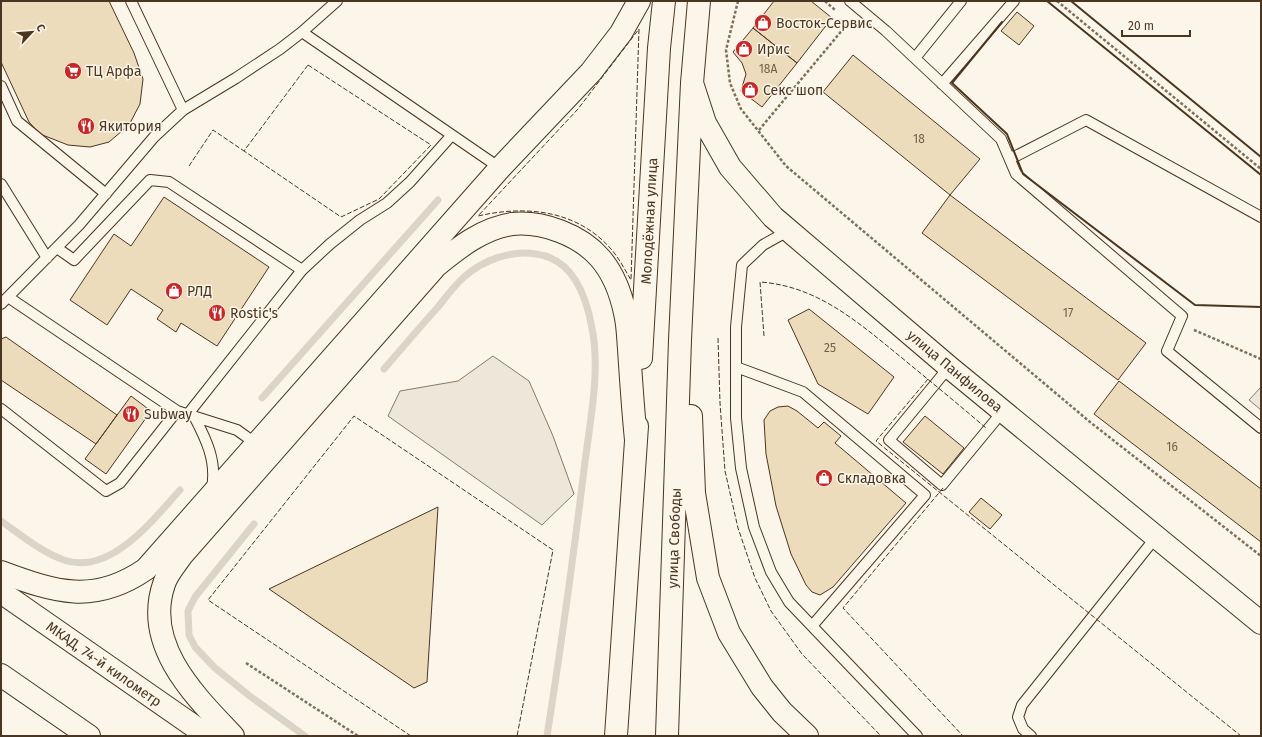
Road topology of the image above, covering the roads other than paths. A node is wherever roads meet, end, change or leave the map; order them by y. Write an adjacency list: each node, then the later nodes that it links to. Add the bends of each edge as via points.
1 (131, 1): 14 (lane)
2 (336, 1): 9 (lane)
3 (639, 1): 17 (main road, via 621,33 591,72)
4 (664, 1): 34 (main road, Молодёжная улица)
5 (699, 1): 11 (main road)
6 (850, 1): 10 (lane)
7 (961, 1): 10 (lane)
8 (1014, 1): 12 (lane)
9 (302, 32): 14 (lane, via 236,78); 15 (lane)
10 (915, 58): 12 (lane)
11 (692, 83): 21 (main road, улица Панфилова, via 705,123 730,167); 26 (main road)
12 (942, 84): 16 (lane, via 1001,139)
13 (1, 86): 19 (lane, via 17,121)
14 (183, 110): 19 (lane, via 154,137)
15 (451, 136): 17 (lane); 24 (lane, via 410,182 387,203 360,220)
16 (1009, 157): 20 (lane, via 1016,156 1086,120); 33 (lane, via 1016,174 1182,316 1167,351)
17 (500, 168): 35 (main road)
18 (1, 184): 23 (lane)
19 (106, 194): 22 (lane)
20 (1261, 217)
21 (788, 231): 27 (lane, via 762,245 742,265 736,327); 28 (main road, улица Панфилова)
22 (57, 248): 23 (lane); 24 (lane, via 74,260 150,180 169,182)
23 (47, 258): 25 (lane)
24 (302, 270): 32 (lane)
25 (5, 301): 30 (lane)
26 (680, 340): 47 (main road, улица Свободы); 48 (main road, via 691,403 694,493 708,578 730,633 762,687 782,712)
27 (736, 367): 41 (lane, via 736,418 741,468 754,527 771,572 789,602); 41 (lane, via 803,392 925,495)
28 (949, 367): 31 (main road, улица Панфилова); 31 (lane, via 889,440 942,485)
29 (1, 409): 30 (lane, via 106,491 120,483)
30 (177, 411): 32 (lane)
31 (1003, 411): 37 (main road, улица Панфилова)
32 (191, 415): 35 (lane, via 237,430); 36 (lane, via 208,441 214,478)
33 (1261, 428)
34 (636, 440): 35 (main road, via 626,313 613,277 600,258 579,241 557,230 538,225 512,224 463,244 436,266); 46 (main road)
35 (264, 450): 36 (main road); 45 (main road, via 164,583 158,612 161,636 173,664 210,712)
36 (210, 497): 38 (main road, via 146,568 129,580 107,589 82,592 44,588)
37 (1156, 537): 40 (main road, улица Панфилова); 50 (lane, via 1022,705 1018,716 1023,729)
38 (1, 572)
39 (1, 592): 44 (main road, МКАД, 74-й километр)
40 (1261, 623)
41 (812, 626): 49 (lane)
42 (1, 676): 43 (main road)
43 (89, 736)
44 (208, 736)
45 (233, 736)
46 (616, 736)
47 (667, 736)
48 (807, 736)
49 (917, 736)
50 (1031, 736)

